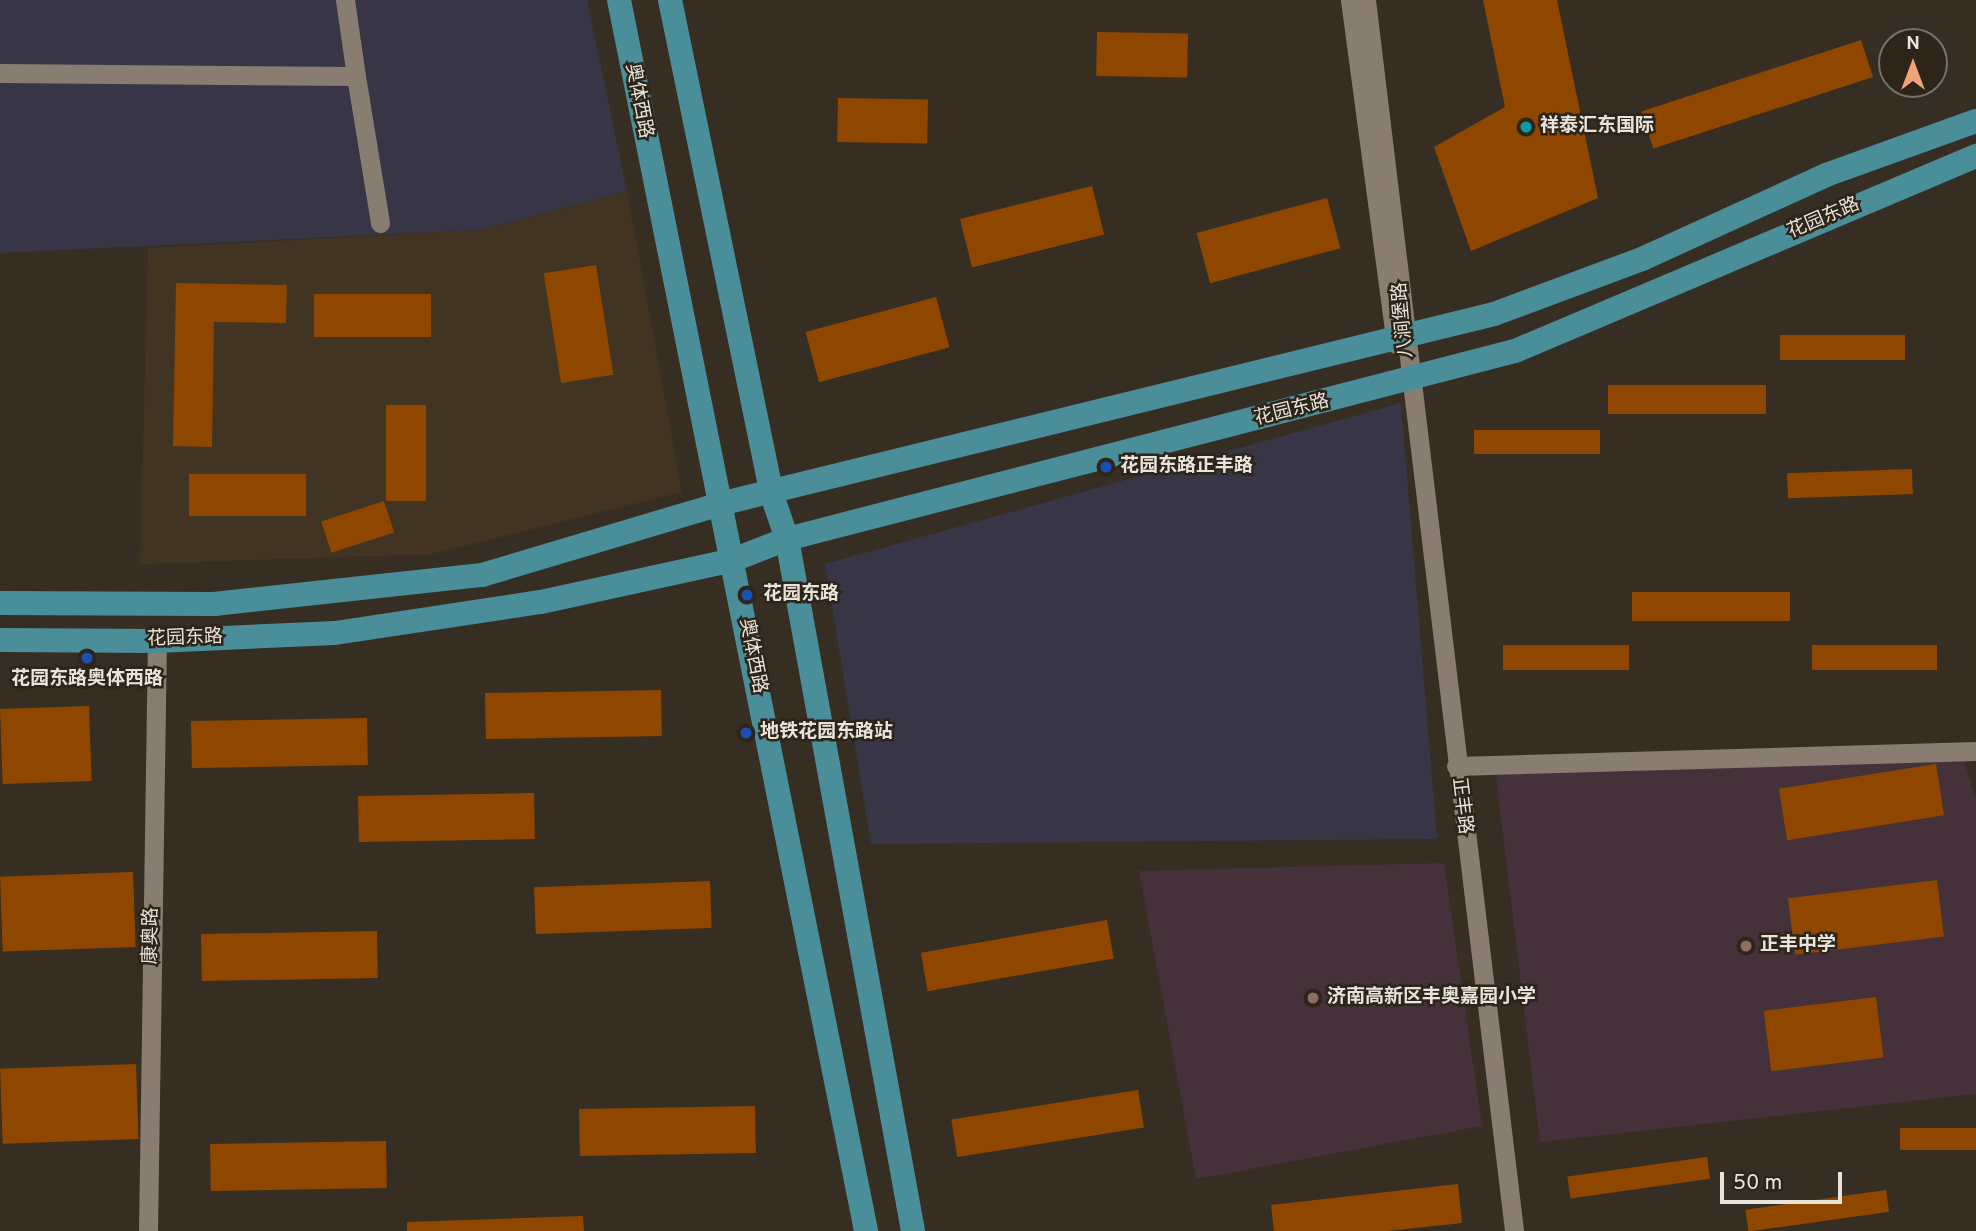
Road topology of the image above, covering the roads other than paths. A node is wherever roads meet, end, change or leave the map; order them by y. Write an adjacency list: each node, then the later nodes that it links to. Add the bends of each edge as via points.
1 (345, 0): 7 (street)
2 (619, 0): 14 (main road, 奥体西路)
3 (670, 0): 13 (main road)
4 (1350, 0): 11 (street, 八涧堡路)
5 (1366, 0): 11 (street, 八涧堡路)
6 (0, 73): 7 (street)
7 (356, 76): 10 (street)
8 (1976, 121): 11 (main road, 花园东路, via 1826,175 1629,264 1494,314)
9 (1976, 156): 12 (main road, 花园东路, via 1515,351)
10 (380, 223)
11 (1401, 339): 12 (street, 八涧堡路); 13 (main road, 花园东路)
12 (1409, 381): 15 (main road, 花园东路); 21 (street, 正丰路)
13 (772, 495): 14 (main road, 花园东路); 15 (main road)
14 (720, 504): 16 (main road, 奥体西路); 17 (main road, 花园东路, via 482,575 214,604)
15 (787, 539): 16 (main road, 花园东路); 24 (main road)
16 (733, 560): 19 (main road, 花园东路, via 541,602 349,631); 23 (main road, 奥体西路)
17 (0, 603)
18 (0, 640): 19 (main road, 花园东路)
19 (157, 641): 22 (street, 康奥路)
20 (1976, 751): 21 (street)
21 (1457, 766): 25 (street, 正丰路)
22 (148, 1231)
23 (866, 1231)
24 (913, 1231)
25 (1514, 1231)

